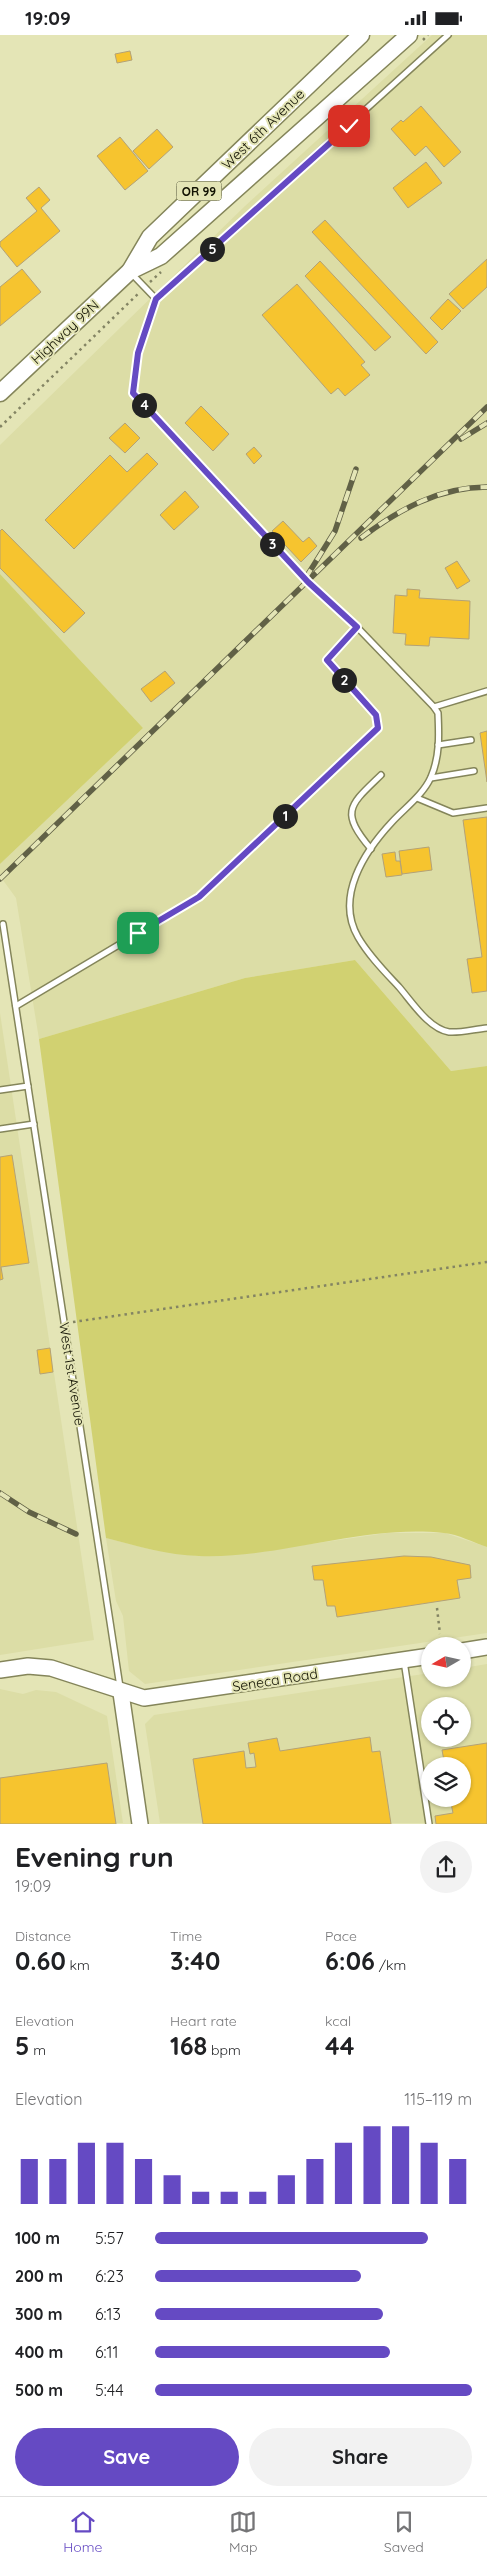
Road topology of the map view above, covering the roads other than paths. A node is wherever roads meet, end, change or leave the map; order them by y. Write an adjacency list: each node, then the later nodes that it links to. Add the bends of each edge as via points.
1 (361, 35): 4 (main road, West 6th Avenue / OR 99, via 150,237)
2 (409, 35): 4 (main road, OR 99, via 161,256)
3 (448, 35): 5 (lane)
4 (130, 271): 5 (lane); 6 (main road, Highway 99N / OR 99)
5 (156, 299): 7 (lane, via 138,353 133,393 308,582)
6 (0, 393)
7 (357, 627): 9 (lane); 19 (lane, via 327,660 376,715 378,728 199,897)
8 (487, 691): 9 (lane)
9 (434, 707): 11 (lane, via 438,713)
10 (471, 740): 11 (lane)
11 (438, 745): 14 (lane)
12 (474, 771): 14 (lane)
13 (381, 775): 17 (lane, via 354,802 351,818 358,834)
14 (431, 778): 15 (lane)
15 (417, 798): 16 (lane, via 454,813); 17 (lane, via 390,824)
16 (487, 808)
17 (371, 849): 20 (lane, via 357,868 351,887 352,919 358,937 432,1024 449,1032)
18 (3, 924): 19 (lane, West 1st Avenue)
19 (16, 1006): 21 (lane, West 1st Avenue)
20 (487, 1027)
21 (28, 1086): 22 (lane); 23 (lane, West 1st Avenue)
22 (0, 1090)
23 (34, 1124): 24 (lane); 30 (lane, West 1st Avenue)
24 (0, 1129)
25 (487, 1647): 26 (main road)
26 (471, 1650)
27 (421, 1657): 28 (main road, Seneca Road)
28 (404, 1660): 30 (main road, Seneca Road, via 154,1698); 32 (lane)
29 (0, 1670): 30 (main road, Seneca Road, via 51,1668)
30 (121, 1693): 31 (main road, West 1st Avenue)
31 (140, 1823)
32 (429, 1823)

